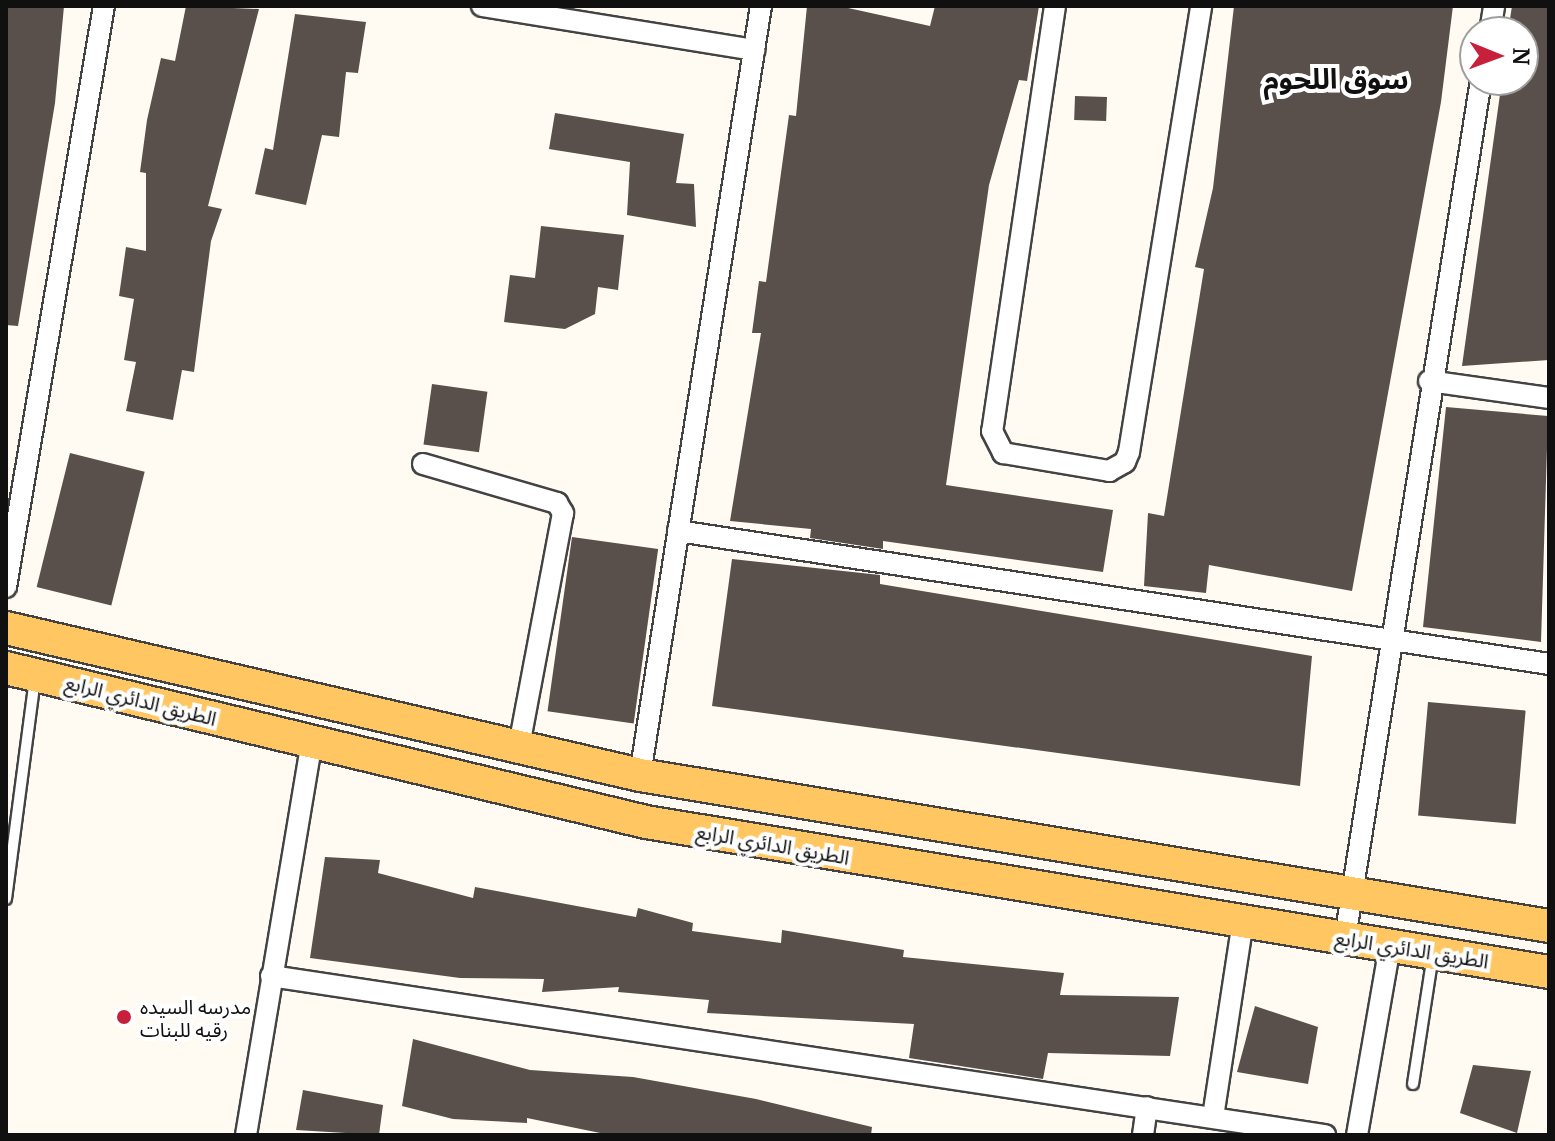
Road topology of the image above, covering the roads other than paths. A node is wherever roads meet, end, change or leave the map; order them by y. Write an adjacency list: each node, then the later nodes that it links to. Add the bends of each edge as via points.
1 (104, 6): 12 (street)
2 (482, 6): 6 (street)
3 (761, 6): 6 (street)
4 (1055, 6): 5 (street, via 992,431 1003,453 1109,471 1125,462 1129,452)
5 (1201, 6)
6 (754, 50): 11 (street)
7 (1478, 96): 8 (street)
8 (1429, 381): 9 (street); 14 (street)
9 (1549, 398)
10 (423, 464): 18 (street, via 557,503 563,513)
11 (678, 531): 14 (street); 19 (street)
12 (6, 587)
13 (6, 628): 18 (main road, الطريق الدائري الرابع)
14 (1390, 640): 15 (street); 20 (street)
15 (1549, 664)
16 (21, 671): 17 (main road, الطريق الدائري الرابع); 21 (lane)
17 (312, 742): 22 (main road, الطريق الدائري الرابع, via 646,822); 28 (street)
18 (519, 746): 19 (main road, الطريق الدائري الرابع)
19 (640, 775): 20 (main road, الطريق الدائري الرابع)
20 (1352, 894): 23 (main road, الطريق الدائري الرابع); 24 (street)
21 (6, 899)
22 (1243, 921): 24 (main road, الطريق الدائري الرابع); 31 (street)
23 (1549, 926)
24 (1345, 938): 25 (main road, الطريق الدائري الرابع)
25 (1390, 946): 26 (main road, الطريق الدائري الرابع); 35 (street)
26 (1433, 953): 27 (main road, الطريق الدائري الرابع); 29 (lane)
27 (1549, 972)
28 (271, 976): 30 (street); 32 (street)
29 (1413, 1084)
30 (1147, 1107): 31 (street); 33 (street)
31 (1213, 1117): 34 (street)
32 (246, 1135)
33 (1143, 1135)
34 (1325, 1135)
35 (1357, 1135)

